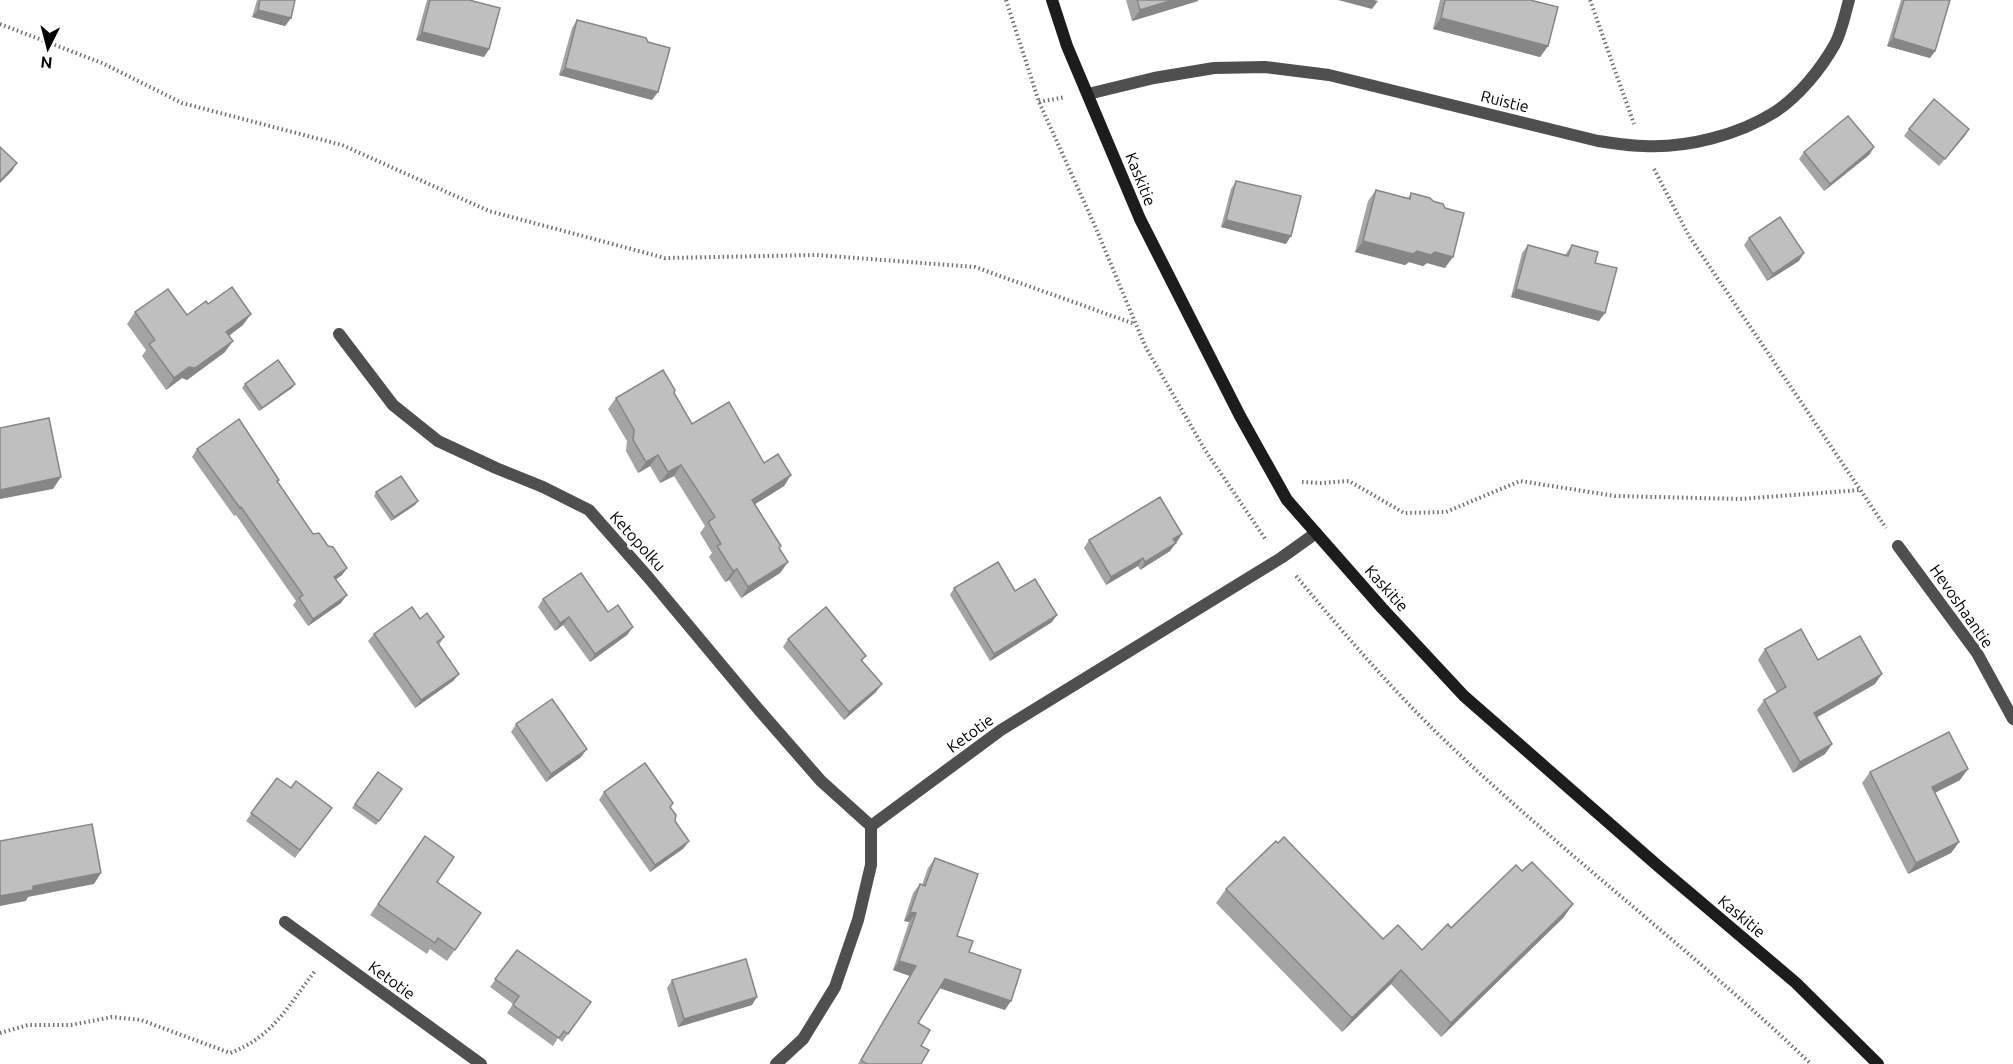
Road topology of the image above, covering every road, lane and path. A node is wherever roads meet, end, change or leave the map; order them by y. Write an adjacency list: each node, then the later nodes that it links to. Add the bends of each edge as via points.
1 (1052, 0): 5 (street, Kaskitie)
2 (1590, 0): 6 (path)
3 (1849, 0): 6 (street, Ruistie, via 1836,42 1809,82 1776,111 1743,128 1698,142)
4 (0, 24): 7 (path, via 102,63 182,103 342,145 489,210 665,258 817,255 975,267)
5 (1088, 94): 6 (street, Ruistie, via 1214,68 1265,67 1329,75 1598,141); 9 (street, Kaskitie, via 1140,219)
6 (1643, 146): 10 (path, via 1689,236)
7 (1136, 324)
8 (339, 334): 14 (street, Ketopolku, via 393,405 438,441 589,510 821,781)
9 (1277, 481): 10 (path, via 1349,481 1404,513 1446,512 1520,480 1615,496 1740,499); 11 (street, Kaskitie, via 1287,500)
10 (1860, 490): 12 (path)
11 (1316, 533): 14 (street, Ketotie, via 1001,730); 20 (street, Kaskitie, via 1464,696 1796,982)
12 (1898, 546): 13 (street, Hevoshaantie, via 1977,653)
13 (2013, 719)
14 (871, 826): 19 (street, via 871,865 858,920 835,987 803,1039)
15 (285, 922): 16 (street, Ketotie)
16 (329, 954): 17 (path, via 269,1031 249,1046 230,1053 141,1020 112,1017 71,1025 28,1025); 18 (street, Ketotie)
17 (0, 1033)
18 (481, 1064)
19 (776, 1064)
20 (1878, 1064)

